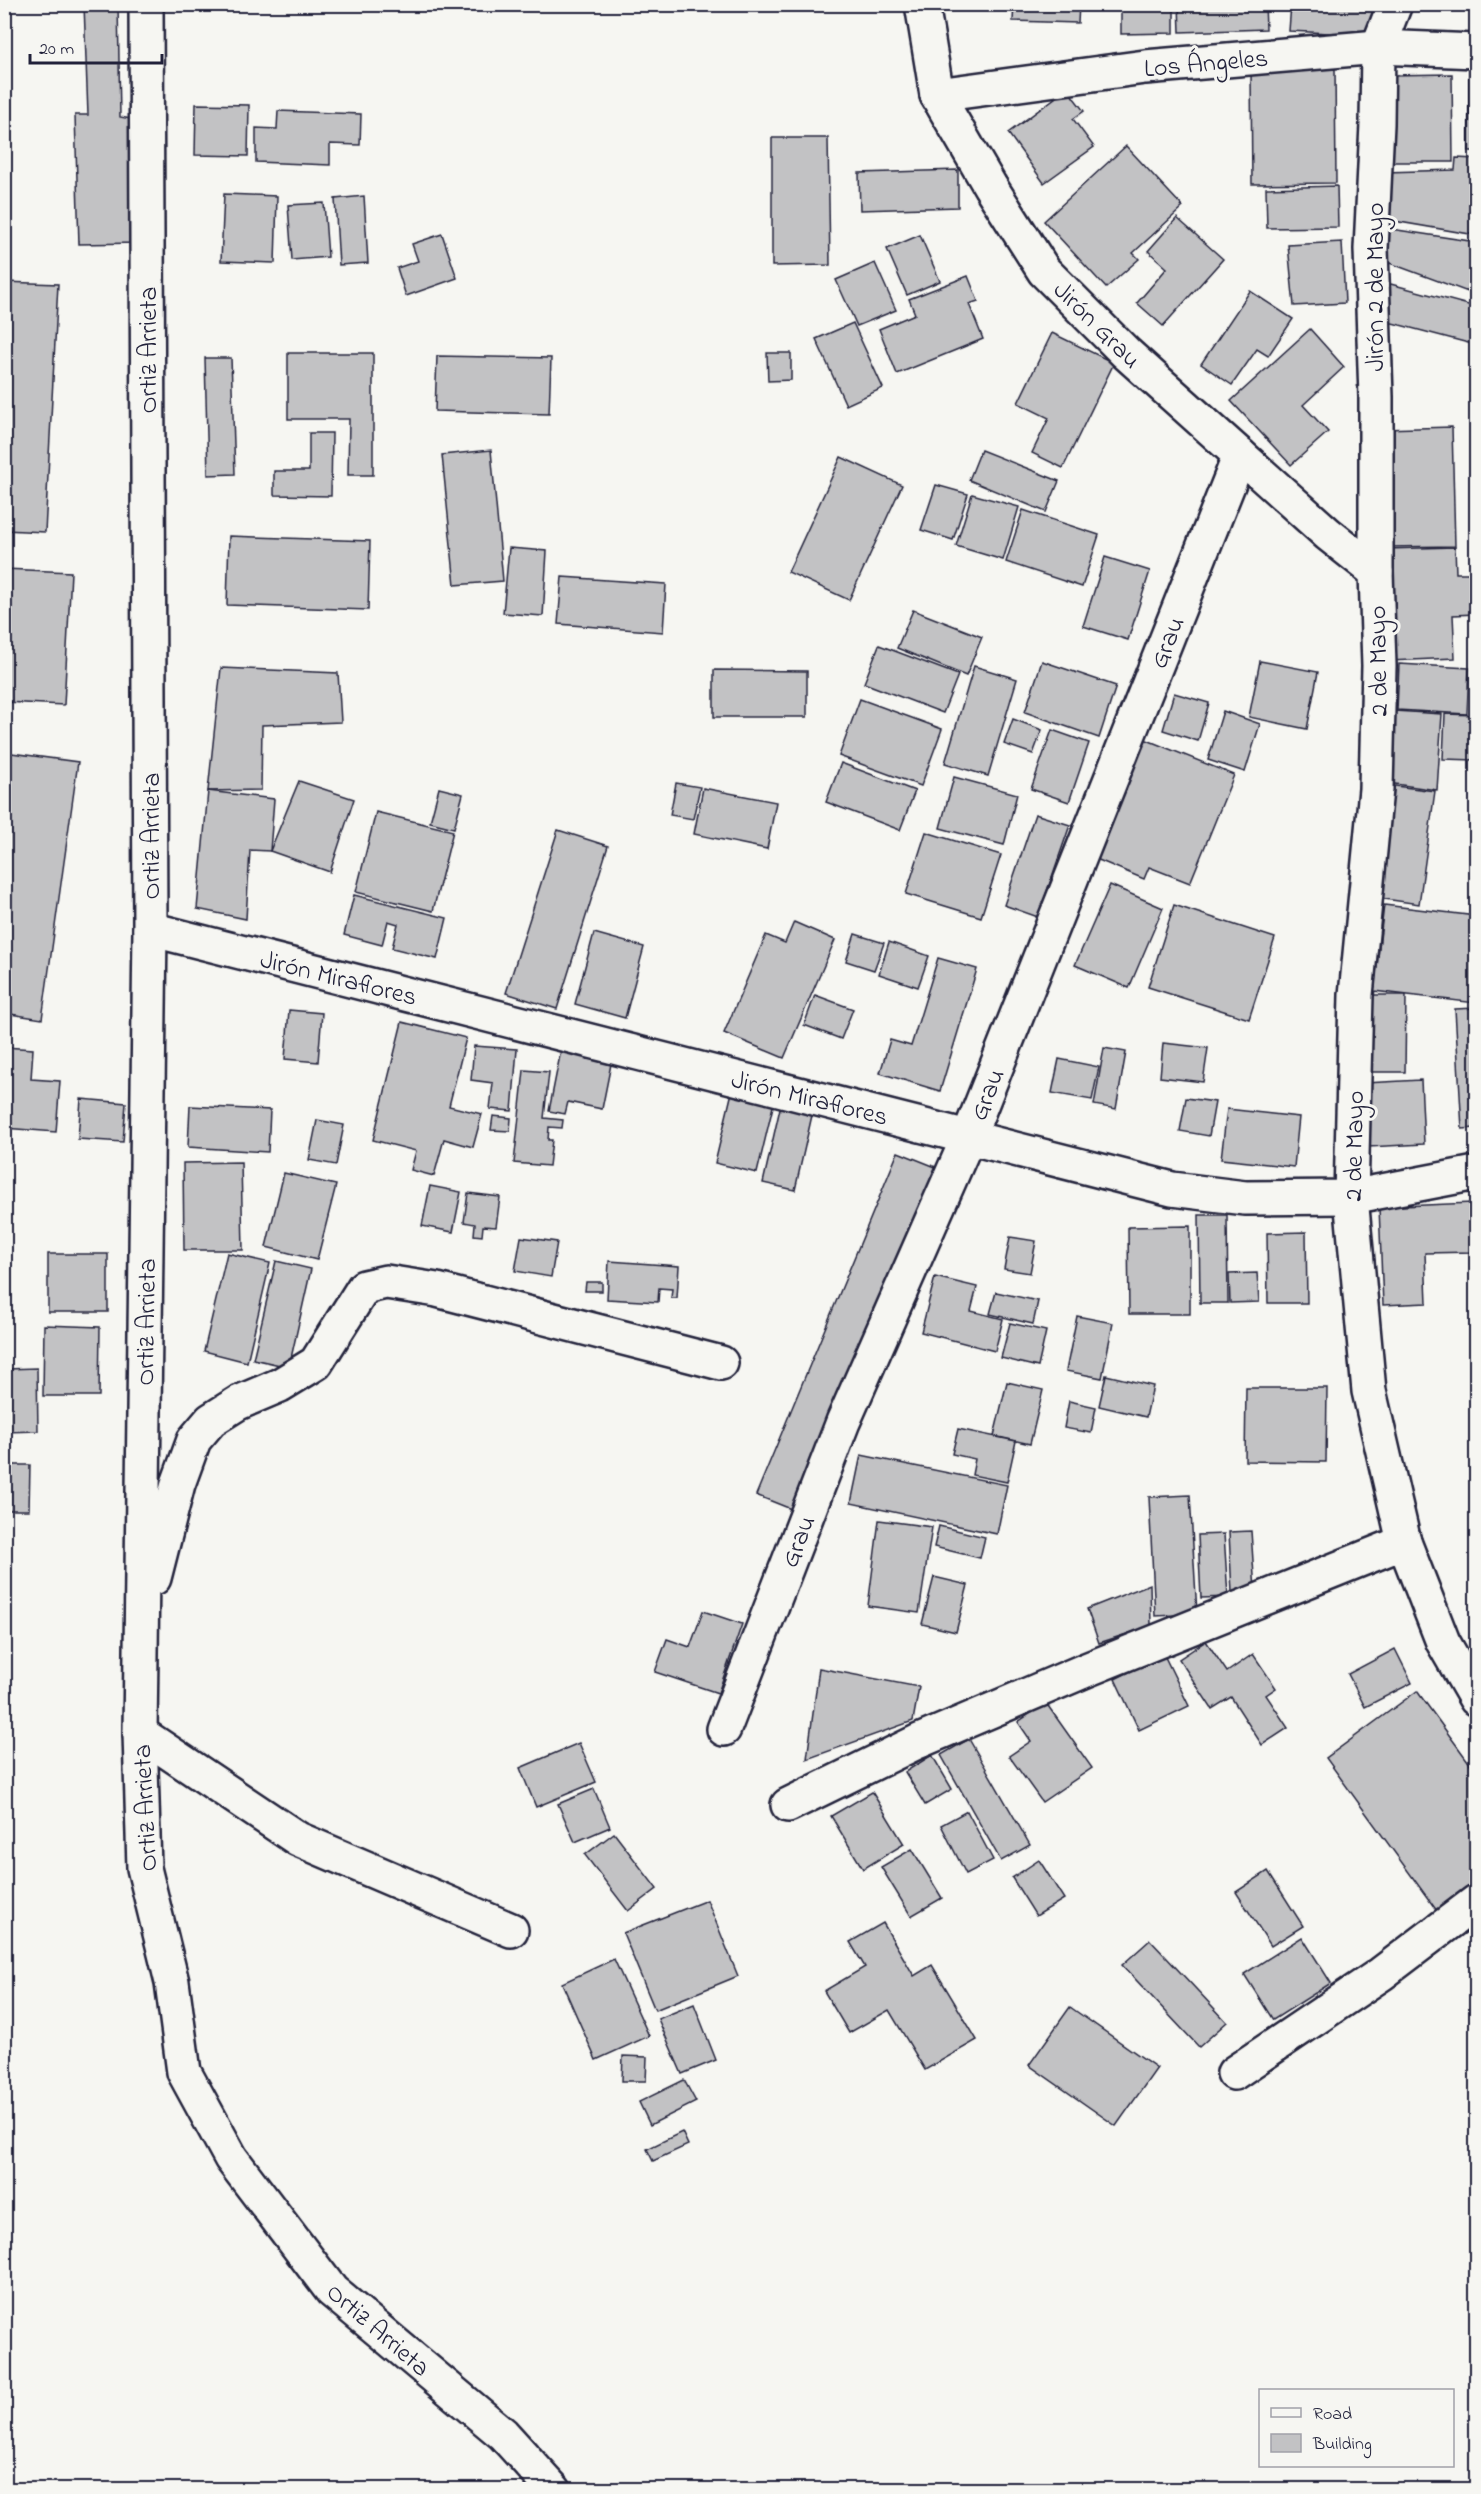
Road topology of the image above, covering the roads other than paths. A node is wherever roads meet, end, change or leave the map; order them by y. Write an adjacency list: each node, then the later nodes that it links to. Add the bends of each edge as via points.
1 (146, 4): 9 (street, Ortiz Arrieta)
2 (922, 4): 6 (street, Jirón Grau)
3 (1395, 4): 4 (street, Jirón 2 de Mayo)
4 (1378, 47): 5 (street, Los Ángeles); 6 (street, Los Ángeles, via 1145,67); 8 (street, Jirón 2 de Mayo, via 1371,249)
5 (1476, 51)
6 (937, 95): 7 (street, Jirón Grau, via 1044,271 1126,353)
7 (1240, 455): 8 (street, Jirón Grau); 10 (street, Grau)
8 (1376, 572): 12 (street, 2 de Mayo, via 1376,789 1356,995)
9 (150, 929): 10 (street, Jirón Miraflores); 15 (street, Ortiz Arrieta)
10 (968, 1138): 12 (street, Jirón Miraflores, via 1172,1189 1245,1198); 17 (street, Grau, via 843,1422)
11 (1476, 1173): 12 (street, Jirón Miraflores)
12 (1351, 1197): 14 (street, 2 de Mayo, via 1369,1391)
13 (721, 1363): 15 (street, via 436,1290 386,1282 364,1287 316,1363 211,1420 194,1440)
14 (1404, 1542): 16 (street, 2 de Mayo, via 1443,1642); 19 (street, via 1076,1674 917,1742)
15 (141, 1620): 18 (street, Ortiz Arrieta)
16 (1476, 1699)
17 (724, 1729)
18 (140, 1733): 21 (street, via 298,1839); 23 (street, Ortiz Arrieta, via 144,1868 172,1982 184,2072 231,2158 332,2291 503,2434)
19 (788, 1805)
20 (1476, 1902): 22 (street, via 1381,1974)
21 (511, 1930)
22 (1234, 2073)
23 (554, 2490)

